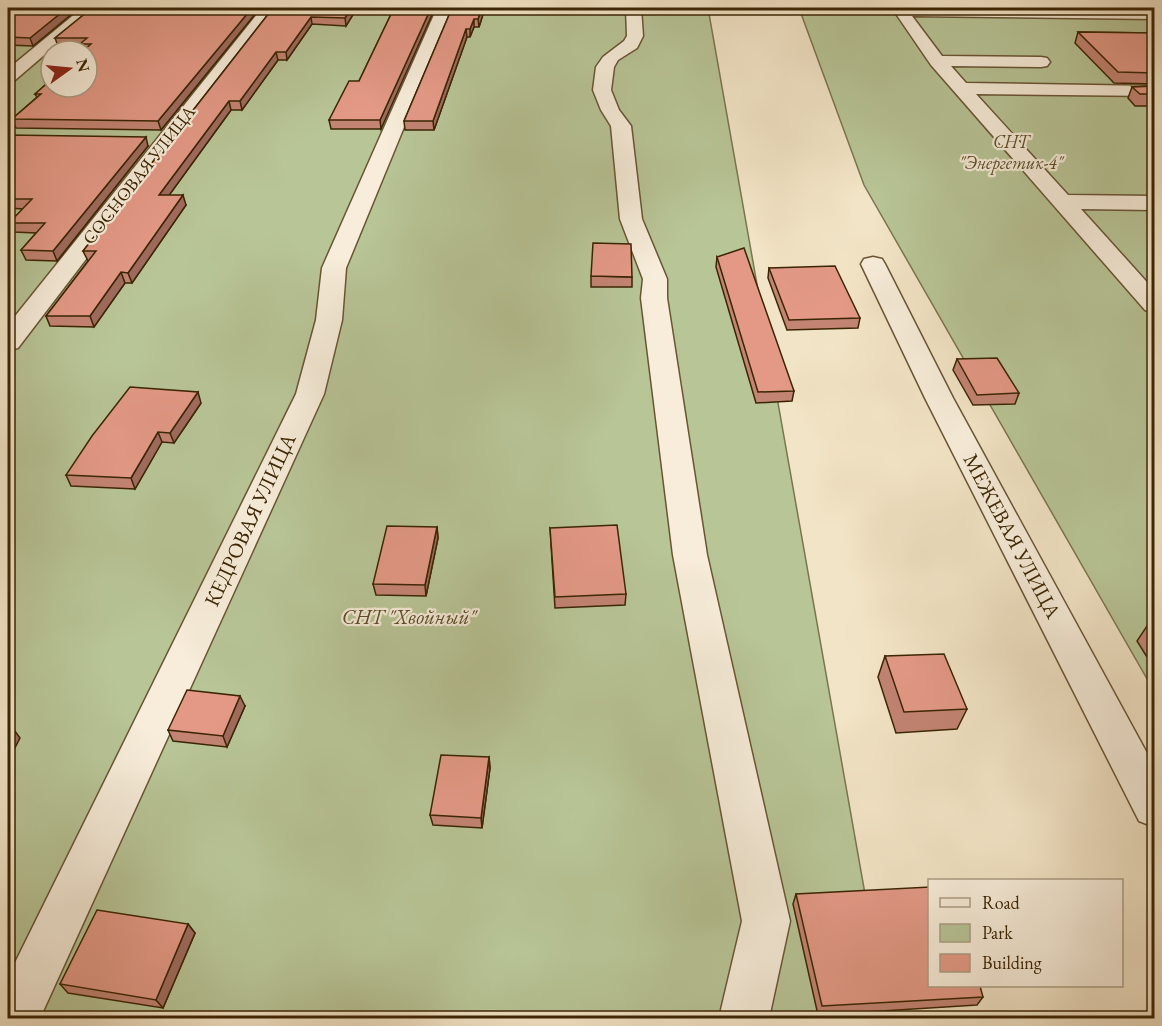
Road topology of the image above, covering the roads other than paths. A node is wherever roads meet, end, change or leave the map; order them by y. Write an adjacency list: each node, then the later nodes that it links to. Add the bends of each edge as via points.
1 (91, 8): 9 (street)
2 (270, 8): 13 (street, СОСНОВАЯ УЛИЦА)
3 (445, 8): 20 (street, КЕДРОВАЯ УЛИЦА, via 334,268 329,320 310,394)
4 (633, 8): 21 (street, via 635,36 611,57 605,67 602,90 621,126 631,219 655,279 654,298 690,555 766,921)
5 (900, 9): 6 (street); 7 (street)
6 (1155, 14)
7 (937, 61): 8 (street); 10 (street)
8 (1041, 62)
9 (8, 77)
10 (961, 88): 11 (street); 14 (street)
11 (1155, 91)
12 (145, 138): 13 (street)
13 (168, 138): 18 (street, СОСНОВАЯ УЛИЦА)
14 (1064, 202): 15 (street); 17 (street)
15 (1155, 203)
16 (873, 264): 19 (street, МЕЖЕВАЯ УЛИЦА, via 939,398)
17 (1155, 305)
18 (8, 342)
19 (1155, 807)
20 (14, 1018)
21 (744, 1018)

